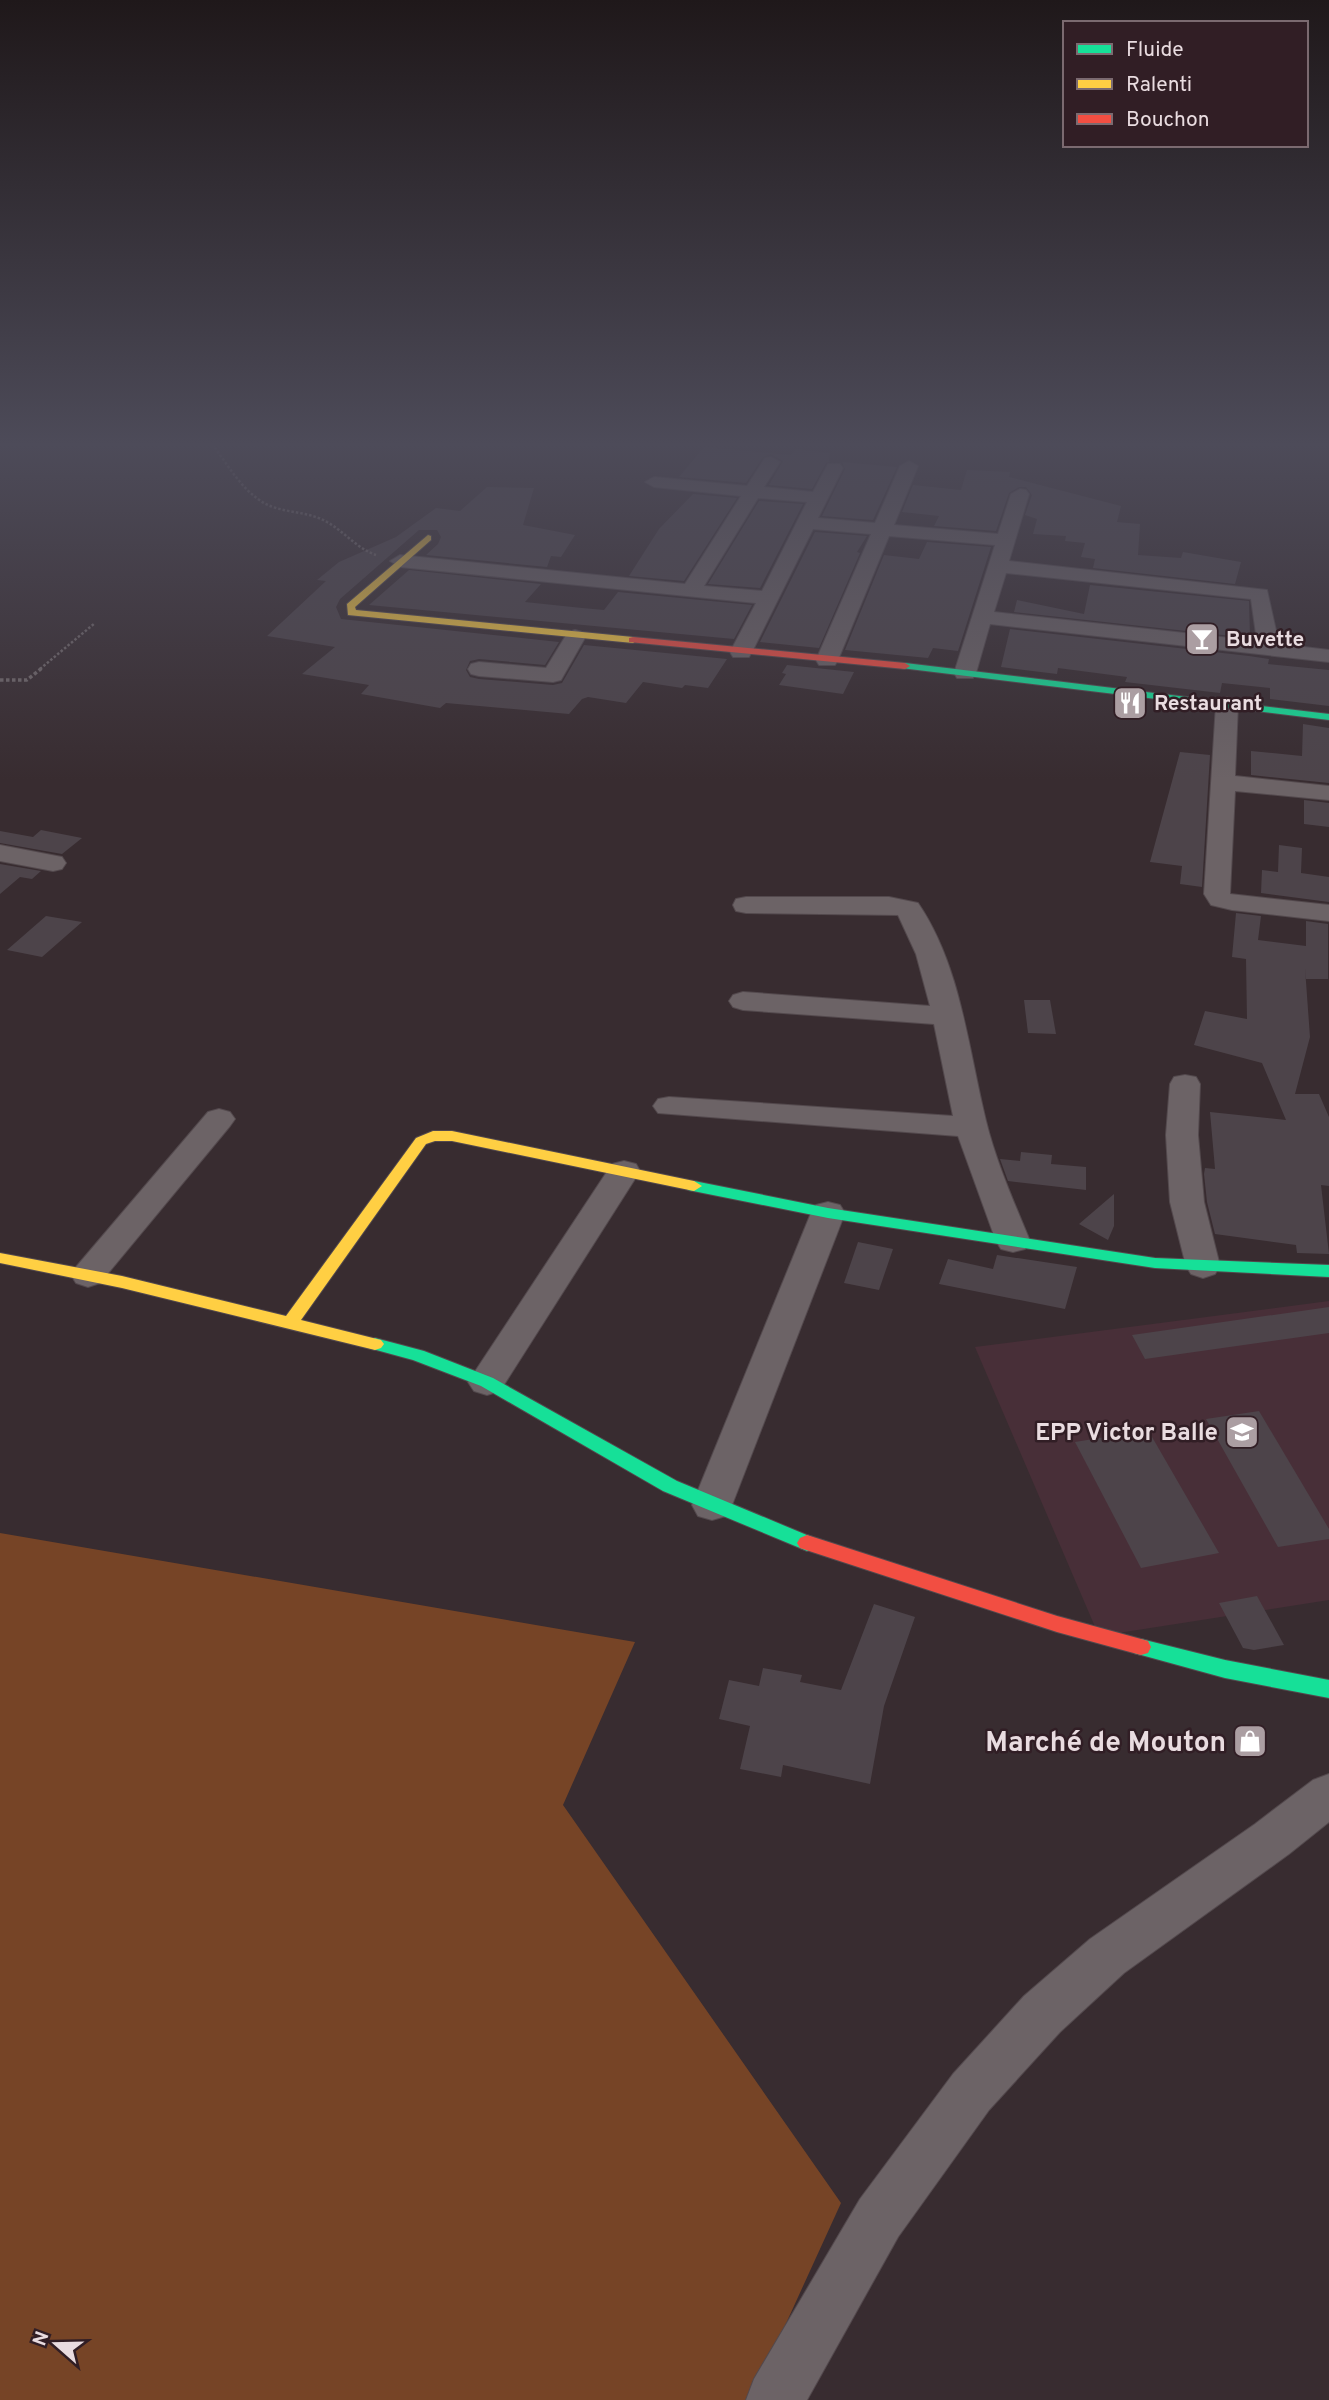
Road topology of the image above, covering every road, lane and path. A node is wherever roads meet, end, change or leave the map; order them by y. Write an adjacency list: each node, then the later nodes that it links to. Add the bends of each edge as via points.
1 (383, 556): 7 (path)
2 (406, 556): 7 (street)
3 (713, 556): 9 (street)
4 (789, 556): 10 (street)
5 (870, 556): 17 (street)
6 (1001, 556): 8 (street)
7 (400, 561): 9 (street); 13 (street, via 350,606 351,612)
8 (998, 566): 11 (street); 14 (street, via 1260,594)
9 (691, 590): 10 (street)
10 (767, 598): 15 (street)
11 (982, 617): 14 (street); 19 (street)
12 (95, 623): 20 (path, via 27,680)
13 (575, 636): 15 (street); 18 (street, via 553,675)
14 (1269, 649): 16 (street)
15 (741, 652): 17 (street)
16 (1329, 656)
17 (827, 660): 19 (street)
18 (479, 669)
19 (965, 673): 21 (street)
20 (0, 680)
21 (1227, 704): 22 (street); 23 (street)
22 (1329, 717)
23 (1221, 782): 24 (street); 28 (street, via 1220,899)
24 (1329, 793)
25 (0, 853): 26 (street)
26 (53, 863)
27 (746, 905): 30 (street, via 889,905 908,909 934,970)
28 (1329, 913)
29 (743, 1001): 30 (street)
30 (946, 1016): 34 (street)
31 (1185, 1084): 39 (street, via 1182,1135 1187,1202)
32 (669, 1106): 34 (street)
33 (219, 1119): 41 (street)
34 (972, 1128): 37 (street)
35 (624, 1171): 36 (street); 42 (street, via 452,1136 421,1141); 43 (street)
36 (828, 1213): 37 (street); 44 (street)
37 (1013, 1241): 39 (street, via 1155,1264)
38 (0, 1258): 41 (street)
39 (1203, 1266): 40 (street)
40 (1329, 1271)
41 (88, 1275): 42 (street)
42 (289, 1324): 43 (street, via 418,1355)
43 (487, 1382): 44 (street)
44 (712, 1506): 45 (street, via 793,1539 1057,1624 1225,1669)
45 (1329, 1689)
46 (1329, 1794): 47 (street, via 1108,1956 1024,2034 971,2092 879,2218)
47 (775, 2400)

